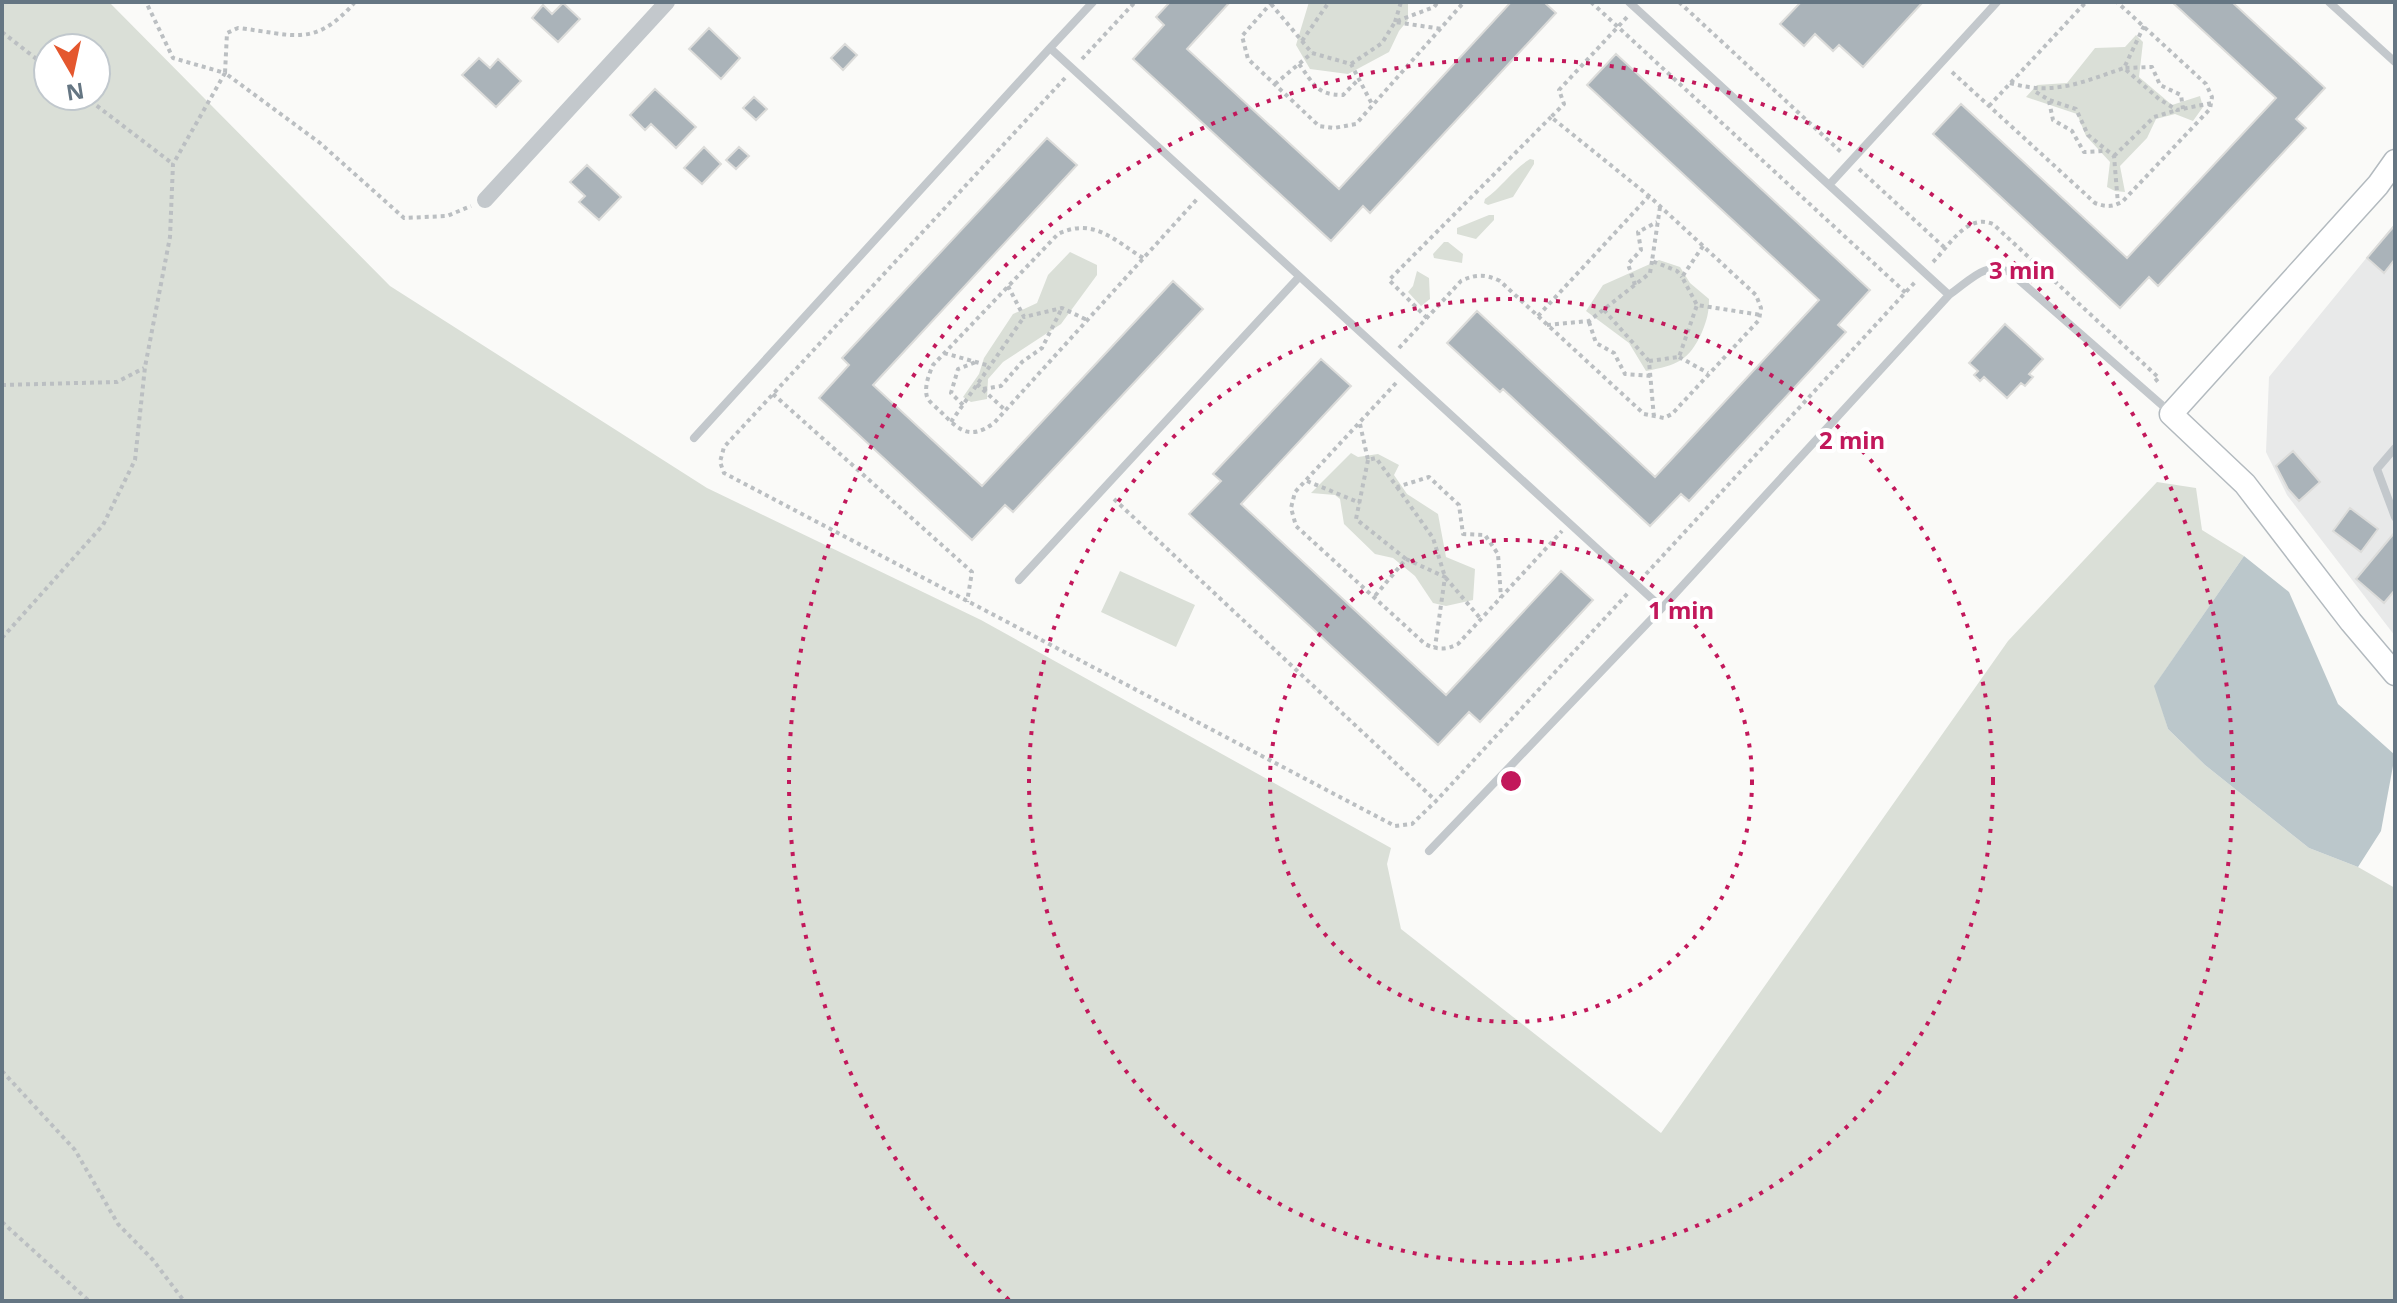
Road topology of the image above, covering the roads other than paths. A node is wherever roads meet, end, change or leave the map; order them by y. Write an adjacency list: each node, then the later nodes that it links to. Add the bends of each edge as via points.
1 (667, 2): 10 (street)
2 (1093, 2): 6 (lane)
3 (1997, 2): 9 (lane)
4 (2329, 2): 7 (lane)
5 (1632, 5): 9 (lane)
6 (1050, 48): 11 (lane); 14 (lane)
7 (2395, 62)
8 (2395, 161): 13 (street)
9 (1829, 185): 12 (lane)
10 (485, 200)
11 (1299, 277): 17 (lane); 18 (lane)
12 (1949, 295): 13 (lane, via 1990,268 2011,273); 18 (lane)
13 (2171, 414): 19 (street, via 2245,484)
14 (694, 438)
15 (2395, 448): 16 (lane, via 2377,469)
16 (2395, 517)
17 (1019, 580)
18 (1662, 608): 20 (lane)
19 (2395, 674)
20 (1429, 851)

